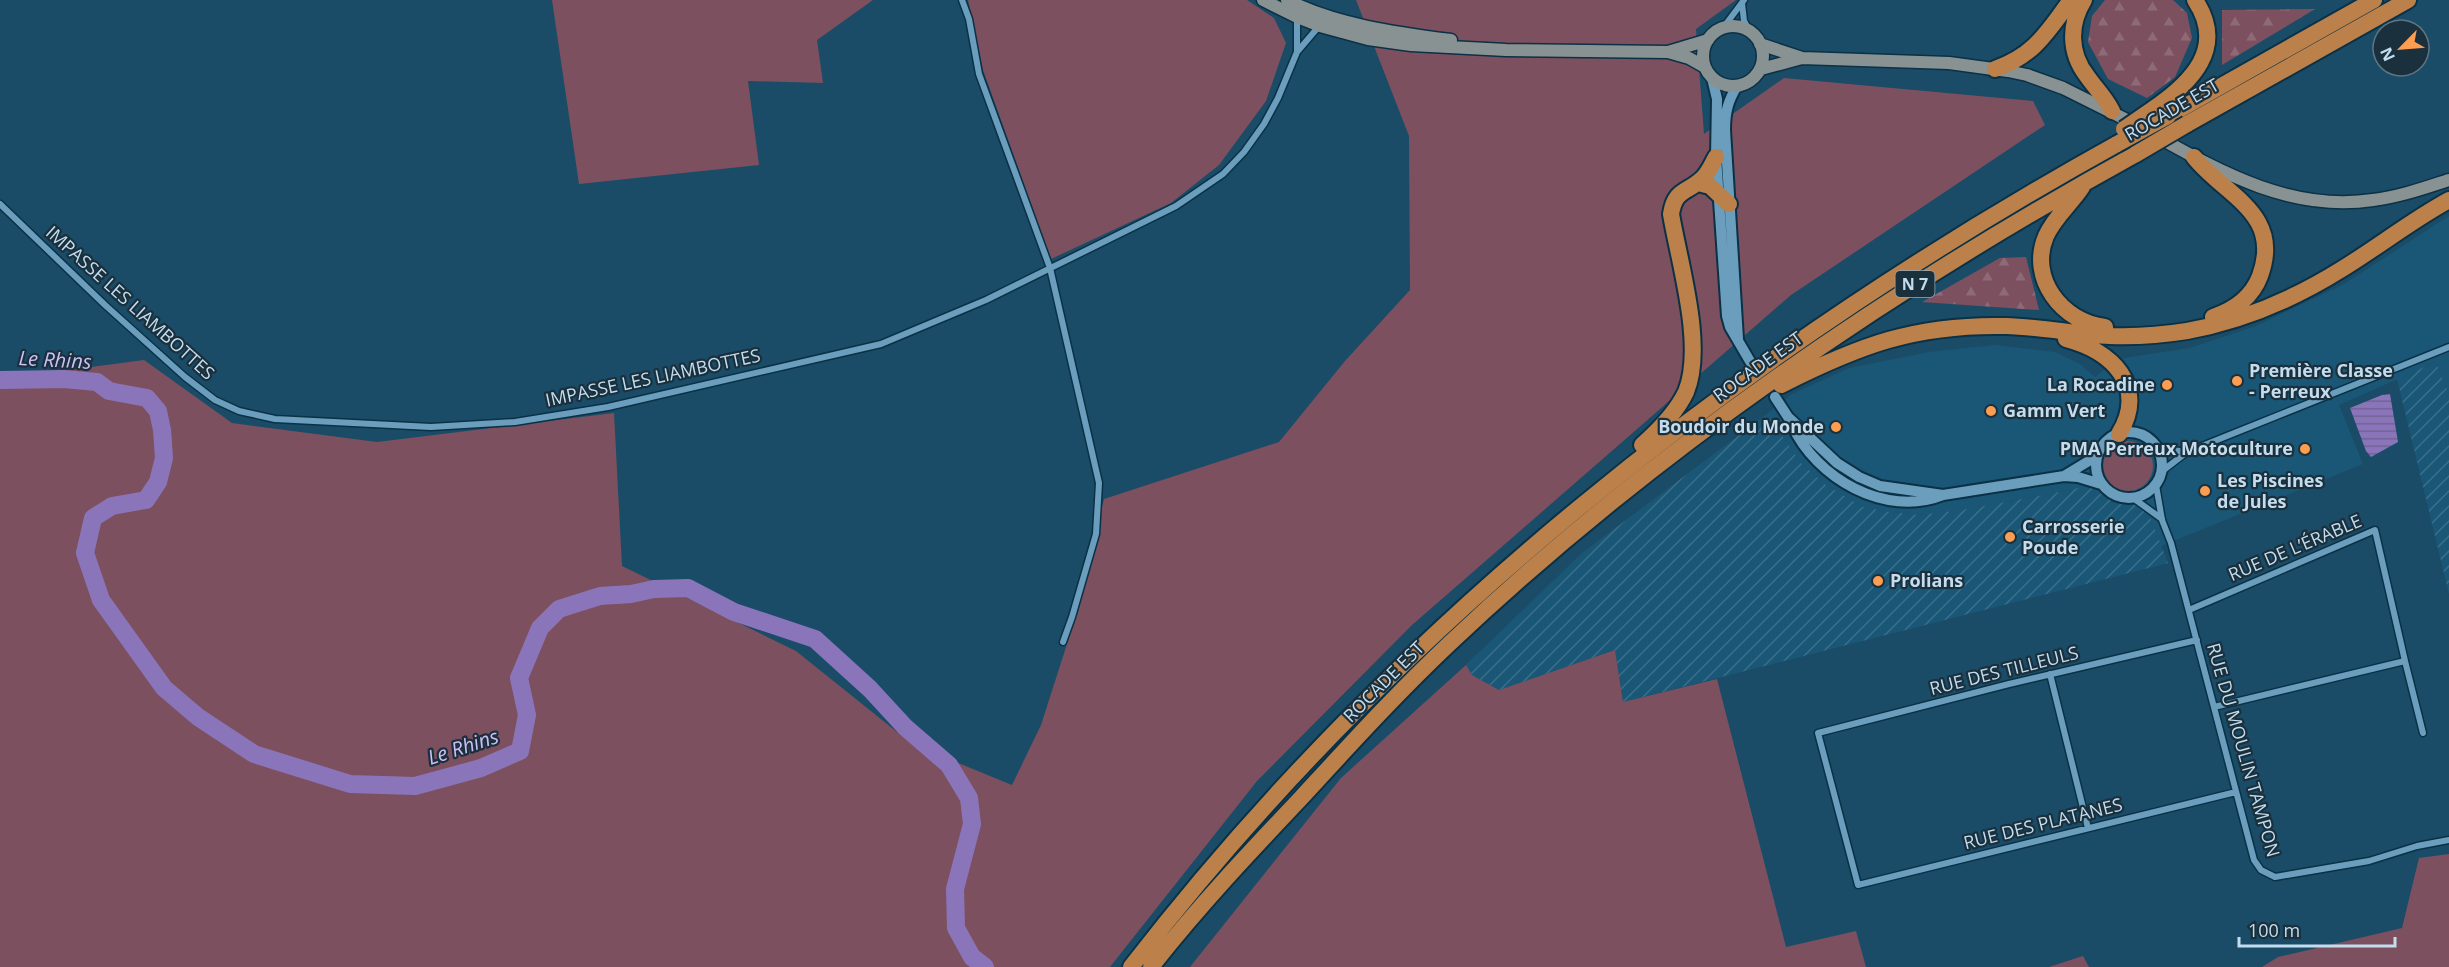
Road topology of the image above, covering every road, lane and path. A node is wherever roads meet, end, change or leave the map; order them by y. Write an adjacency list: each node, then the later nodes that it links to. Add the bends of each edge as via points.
1 (962, 0): 37 (street, via 979,74)
2 (1263, 0): 11 (main road)
3 (1287, 0): 10 (main road)
4 (2071, 0): 23 (highway, via 2033,50)
5 (2084, 0): 26 (highway, via 2073,26 2074,52)
6 (2195, 0): 27 (highway, via 2203,16 2206,47 2200,65)
7 (2374, 0): 27 (highway, ROCADE EST)
8 (2408, 0): 31 (highway, ROCADE EST / N 7, bridge)
9 (1743, 1): 13 (street); 14 (street, via 1744,21)
10 (1314, 11): 11 (main road); 12 (street); 17 (main road, via 1371,27)
11 (1297, 17): 12 (main road); 18 (street)
12 (1320, 26): 17 (main road, via 1411,45); 18 (street)
13 (1723, 28): 14 (main road); 15 (main road)
14 (1749, 30): 16 (main road)
15 (1708, 40): 19 (main road); 21 (main road, via 1703,53)
16 (1761, 44): 20 (main road); 22 (main road)
17 (1530, 49): 19 (main road)
18 (1297, 52): 37 (street, IMPASSE LES LIAMBOTTES, via 1264,124 1223,174 1176,206)
19 (1668, 52): 21 (main road)
20 (1802, 58): 22 (main road); 23 (main road, via 1949,63)
21 (1705, 67): 24 (main road)
22 (1761, 69): 25 (main road, via 1751,80)
23 (1995, 69): 26 (main road, via 2027,75)
24 (1712, 78): 25 (main road); 28 (street, via 1717,99)
25 (1737, 86): 36 (street, via 1725,112)
26 (2112, 111): 29 (main road)
27 (2160, 113): 53 (highway, ROCADE EST, bridge, via 2095,157 1860,299 1736,384)
28 (1716, 157): 32 (highway); 33 (street)
29 (2194, 157): 30 (main road, via 2254,186 2307,200 2372,201); 31 (highway, via 2250,209 2264,243 2263,266 2254,288 2236,306 2204,320 2164,326 2096,326 2080,321 2057,302 2043,275 2042,251 2052,225)
30 (2449, 180)
31 (2085, 182): 42 (highway, ROCADE EST / N 7, via 1870,312)
32 (1698, 183): 33 (highway); 53 (highway, via 1676,197 1671,214 1692,342 1686,391 1656,433 1590,487)
33 (1718, 191): 36 (highway); 39 (street, via 1727,316)
34 (2449, 200): 38 (highway, via 2315,285 2242,317 2188,330 2137,336)
35 (0, 204): 37 (street, IMPASSE LES LIAMBOTTES, via 105,305 215,400 266,417 327,423 432,427 515,422 608,407 881,344)
36 (1729, 204): 39 (street)
37 (1050, 268): 57 (street, via 1099,483 1096,534)
38 (2044, 328): 42 (highway, via 1947,328 1890,338); 44 (highway, via 2057,337 2097,350 2116,367 2131,396)
39 (1738, 339): 41 (street)
40 (2449, 347): 46 (street)
41 (1751, 363)
42 (1752, 394): 67 (highway, ROCADE EST, via 1552,552 1449,643 1216,887)
43 (1775, 397): 49 (street, via 1798,438 1820,464 1848,484 1875,496 1920,501)
44 (2119, 434): 45 (street, via 2140,434); 47 (street, via 2105,442)
45 (2157, 448): 46 (street); 48 (street)
46 (2187, 452): 48 (street)
47 (2097, 456): 49 (street); 50 (street, via 2096,471)
48 (2161, 472): 51 (street)
49 (2064, 476): 50 (street)
50 (2102, 484): 52 (street, via 2115,496)
51 (2156, 484): 52 (street); 54 (street, RUE DU MOULIN TAMPON)
52 (2133, 498): 54 (street)
53 (1582, 505): 66 (highway, ROCADE EST, via 1439,631 1289,780 1175,909)
54 (2162, 520): 55 (street, RUE DU MOULIN TAMPON)
55 (2189, 610): 56 (street, RUE DU MOULIN TAMPON); 58 (street, RUE DE L’ÉRABLE, via 2375,530)
56 (2197, 640): 59 (street, RUE DES TILLEULS); 60 (street, RUE DU MOULIN TAMPON)
57 (1062, 642)
58 (2405, 661): 60 (street); 61 (street)
59 (2050, 674): 63 (street); 65 (street, RUE DES TILLEULS, via 1818,733)
60 (2214, 707): 62 (street, RUE DU MOULIN TAMPON)
61 (2422, 733)
62 (2236, 792): 63 (street, RUE DES PLATANES); 64 (street, RUE DU MOULIN TAMPON, via 2254,860 2261,870 2275,877 2370,861)
63 (2088, 828): 65 (street, RUE DES PLATANES)
64 (2449, 840)
65 (1858, 885)
66 (1131, 967)
67 (1151, 967)

